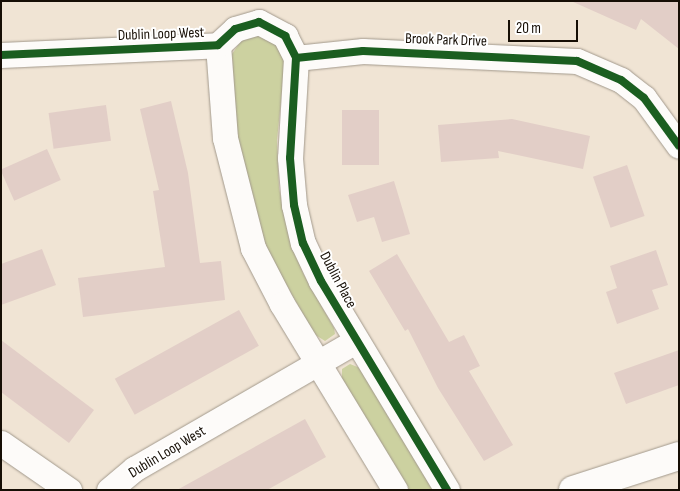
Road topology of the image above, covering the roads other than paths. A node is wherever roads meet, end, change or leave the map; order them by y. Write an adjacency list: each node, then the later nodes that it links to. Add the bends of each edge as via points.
1 (218, 46): 2 (street, Dublin Loop West); 3 (street, Dublin Loop West, via 235,29 259,22 285,36); 6 (street, via 225,138 244,221 266,274)
2 (1, 55)
3 (296, 58): 4 (street, Brook Park Drive, via 363,51 577,61 621,80 644,98); 5 (street, Dublin Place, via 290,158 296,215 311,261)
4 (679, 146)
5 (356, 341): 6 (street, Dublin Loop West); 12 (street, Dublin Place)
6 (317, 364): 10 (street, Dublin Loop West, via 134,468); 11 (street)
7 (1, 443): 9 (street)
8 (679, 456): 13 (main road)
9 (69, 490)
10 (109, 490)
11 (395, 490)
12 (447, 490)
13 (573, 490)

